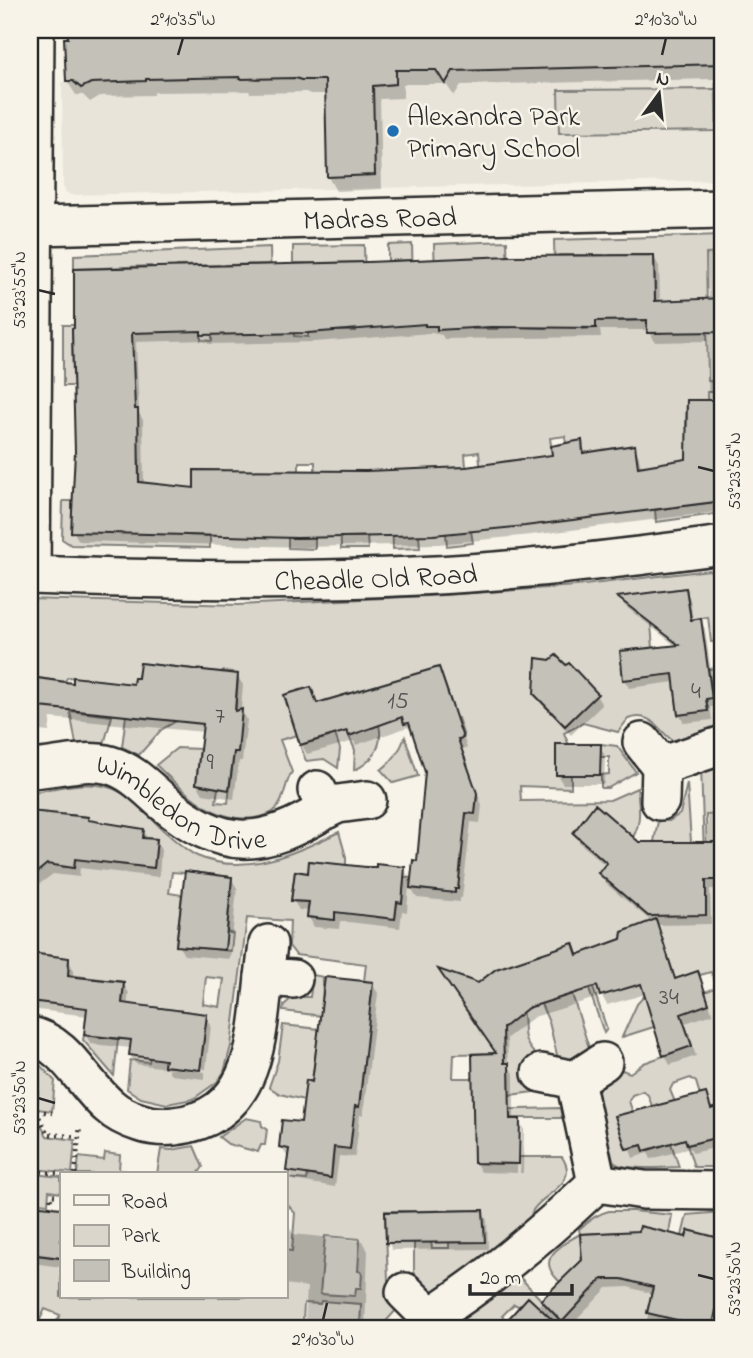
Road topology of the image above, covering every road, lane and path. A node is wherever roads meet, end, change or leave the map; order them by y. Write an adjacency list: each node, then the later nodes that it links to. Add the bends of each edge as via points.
1 (35, 30): 3 (street)
2 (723, 209): 3 (street, Madras Road)
3 (35, 226): 5 (street)
4 (723, 545): 5 (street, Cheadle Old Road, via 443,574 195,580)
5 (31, 575)
6 (723, 745): 8 (street)
7 (30, 769): 9 (street, Wimbledon Drive, via 87,763 111,766 135,778 197,827 238,840 298,827 322,799 338,804)
8 (655, 770)
9 (367, 800)
10 (275, 966): 11 (street, via 247,1074 224,1107 189,1125 166,1127 124,1117 104,1102 52,1044)
11 (30, 1036)
12 (573, 1072): 20 (street)
13 (33, 1111): 14 (path); 15 (path, via 48,1133)
14 (52, 1113)
15 (78, 1137)
16 (30, 1155): 17 (path)
17 (31, 1171): 18 (path); 19 (path)
18 (60, 1174)
19 (30, 1179)
20 (597, 1183): 21 (street, via 644,1190); 24 (street, via 456,1300)
21 (723, 1191)
22 (60, 1196): 23 (path, via 51,1195)
23 (50, 1207)
24 (422, 1312)

